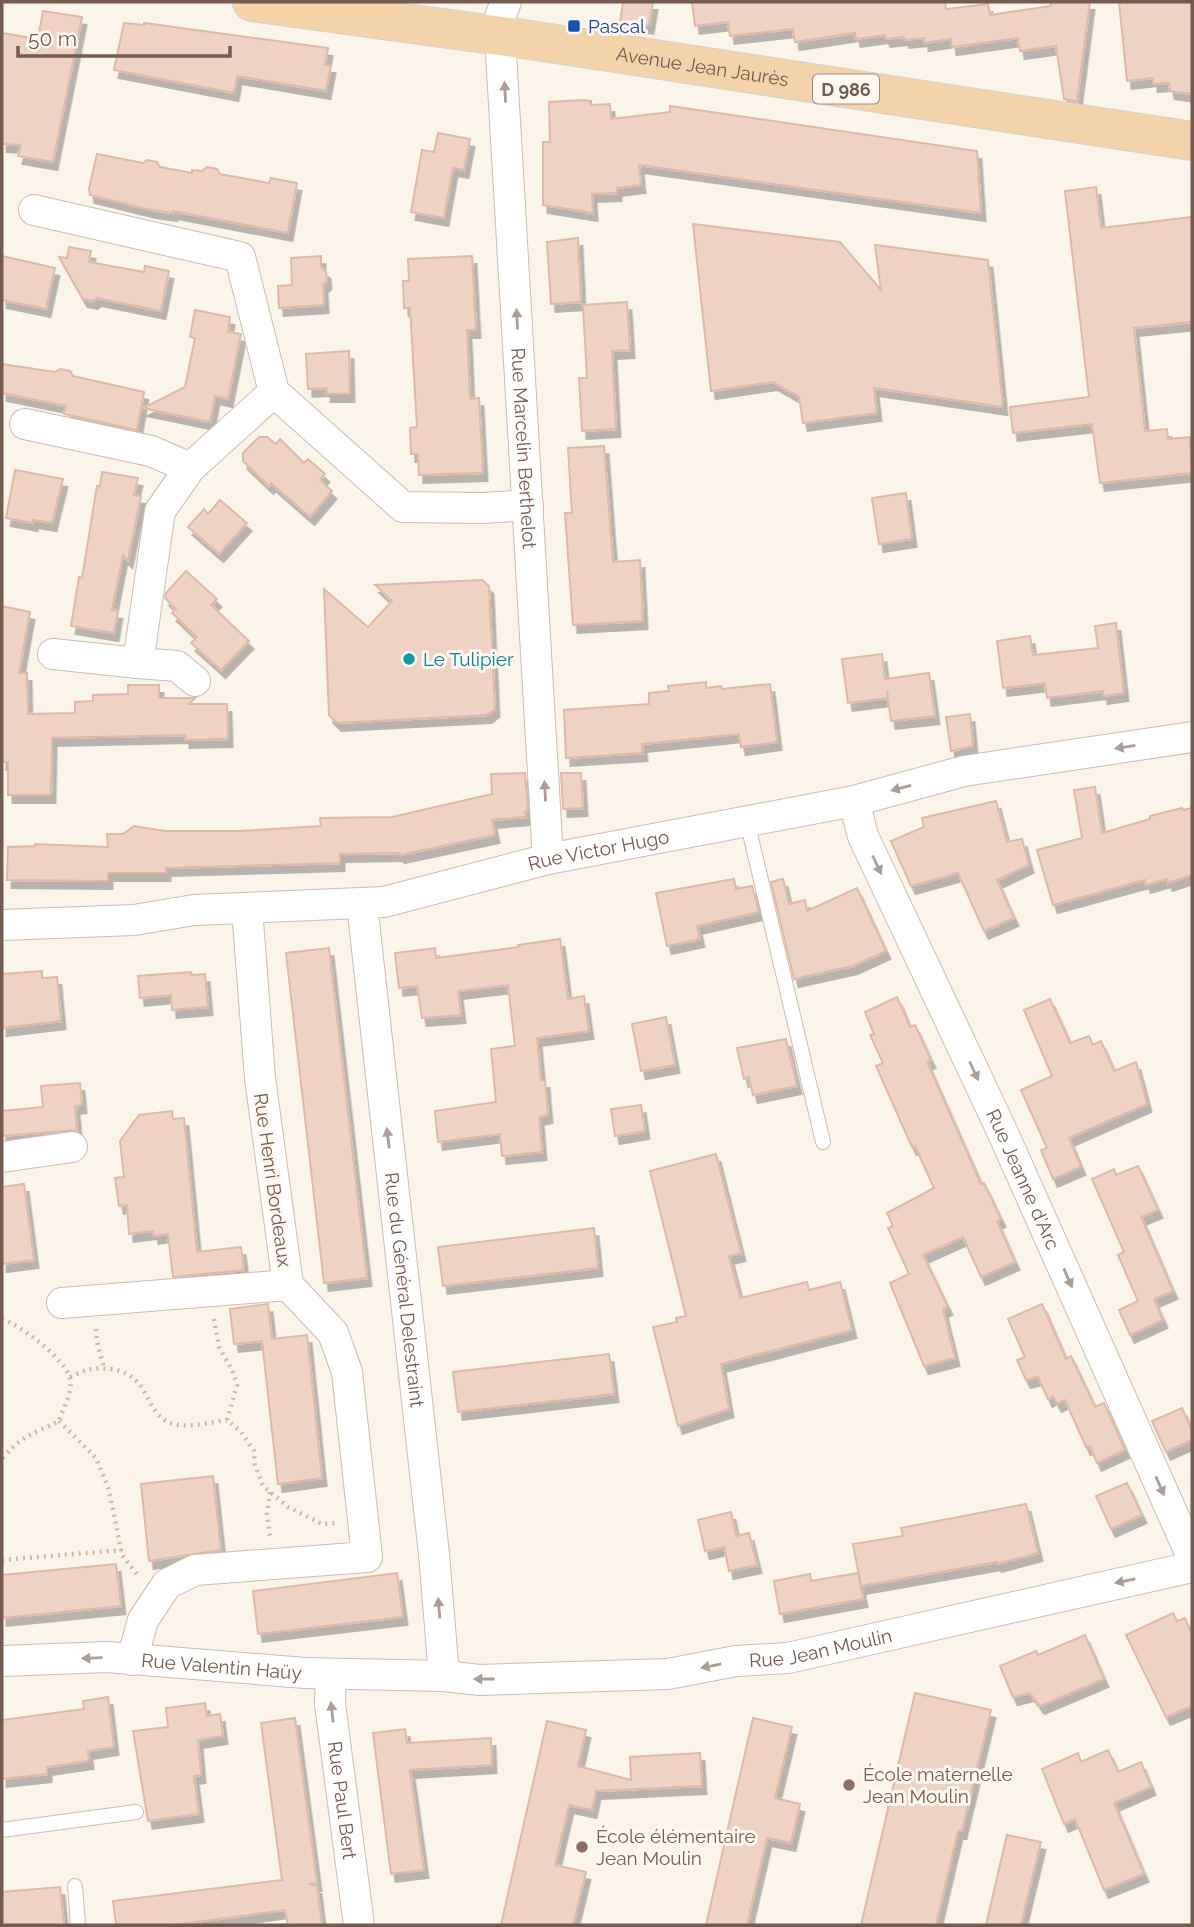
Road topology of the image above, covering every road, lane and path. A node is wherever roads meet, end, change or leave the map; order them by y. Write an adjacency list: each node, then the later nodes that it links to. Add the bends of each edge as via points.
1 (252, 2): 2 (main road, Avenue Jean Jaurès / D 986)
2 (503, 19): 3 (main road, Avenue Jean Jaurès / D 986); 8 (street, Rue Marcelin Berthelot, one-way to 2)
3 (1192, 141)
4 (34, 210): 5 (street, via 240,257)
5 (274, 392): 7 (street); 8 (street, via 403,507)
6 (25, 424): 7 (street, via 151,452)
7 (190, 468): 10 (street, via 160,511)
8 (528, 505): 15 (street, Rue Marcelin Berthelot, one-way to 8)
9 (53, 654): 10 (street)
10 (138, 663): 11 (street, via 177,666)
11 (195, 681)
12 (1192, 737): 13 (street, Rue Victor Hugo, one-way to 13, via 964,771)
13 (854, 801): 14 (street, Rue Victor Hugo); 35 (street, Rue Jeanne d'Arc, one-way to 35, via 863,836 1002,1131)
14 (747, 821): 15 (street, Rue Victor Hugo); 19 (lane)
15 (548, 859): 16 (street, Rue Victor Hugo)
16 (362, 904): 17 (street, Rue Victor Hugo); 43 (street, Rue du Général Delestraint, one-way to 16)
17 (247, 908): 18 (street, Rue Victor Hugo, via 194,910 134,920); 22 (street, Rue Henri Bordeaux, via 260,1078)
18 (2, 925)
19 (823, 1142)
20 (72, 1147): 21 (street)
21 (2, 1157)
22 (288, 1285): 23 (street); 33 (street, Rue Henri Bordeaux, via 333,1333 347,1372)
23 (212, 1290): 24 (street); 29 (path, via 219,1347 237,1385)
24 (93, 1300): 25 (street); 27 (path)
25 (62, 1303)
26 (2, 1319): 28 (path, via 36,1339)
27 (104, 1368): 28 (path, via 92,1367); 29 (path, via 137,1379 159,1416 177,1425)
28 (70, 1377): 30 (path)
29 (227, 1420): 32 (path, via 254,1451 262,1486)
30 (59, 1421): 31 (path, via 16,1442); 34 (path, via 96,1458 109,1490)
31 (2, 1459)
32 (270, 1491): 33 (path, via 288,1507 321,1524); 37 (path, via 267,1514)
33 (363, 1522): 37 (street, Rue Henri Bordeaux, via 367,1557)
34 (122, 1550): 36 (path); 39 (path)
35 (1192, 1558)
36 (2, 1560)
37 (274, 1564): 39 (street, via 195,1570 167,1584)
38 (1192, 1567): 43 (street, Rue Jean Moulin, one-way to 43, via 788,1658 736,1661 668,1674 480,1680)
39 (157, 1600): 40 (street, via 143,1620)
40 (132, 1660): 41 (street, Rue Valentin Haüy, one-way to 41); 42 (street, Rue Valentin Haüy)
41 (2, 1661)
42 (331, 1675): 43 (street, Rue Valentin Haüy); 48 (street, Rue Paul Bert, one-way to 42, via 330,1704)
43 (444, 1676)
44 (136, 1812): 45 (lane)
45 (2, 1830)
46 (75, 1886): 47 (lane)
47 (78, 1925)
48 (359, 1925)

